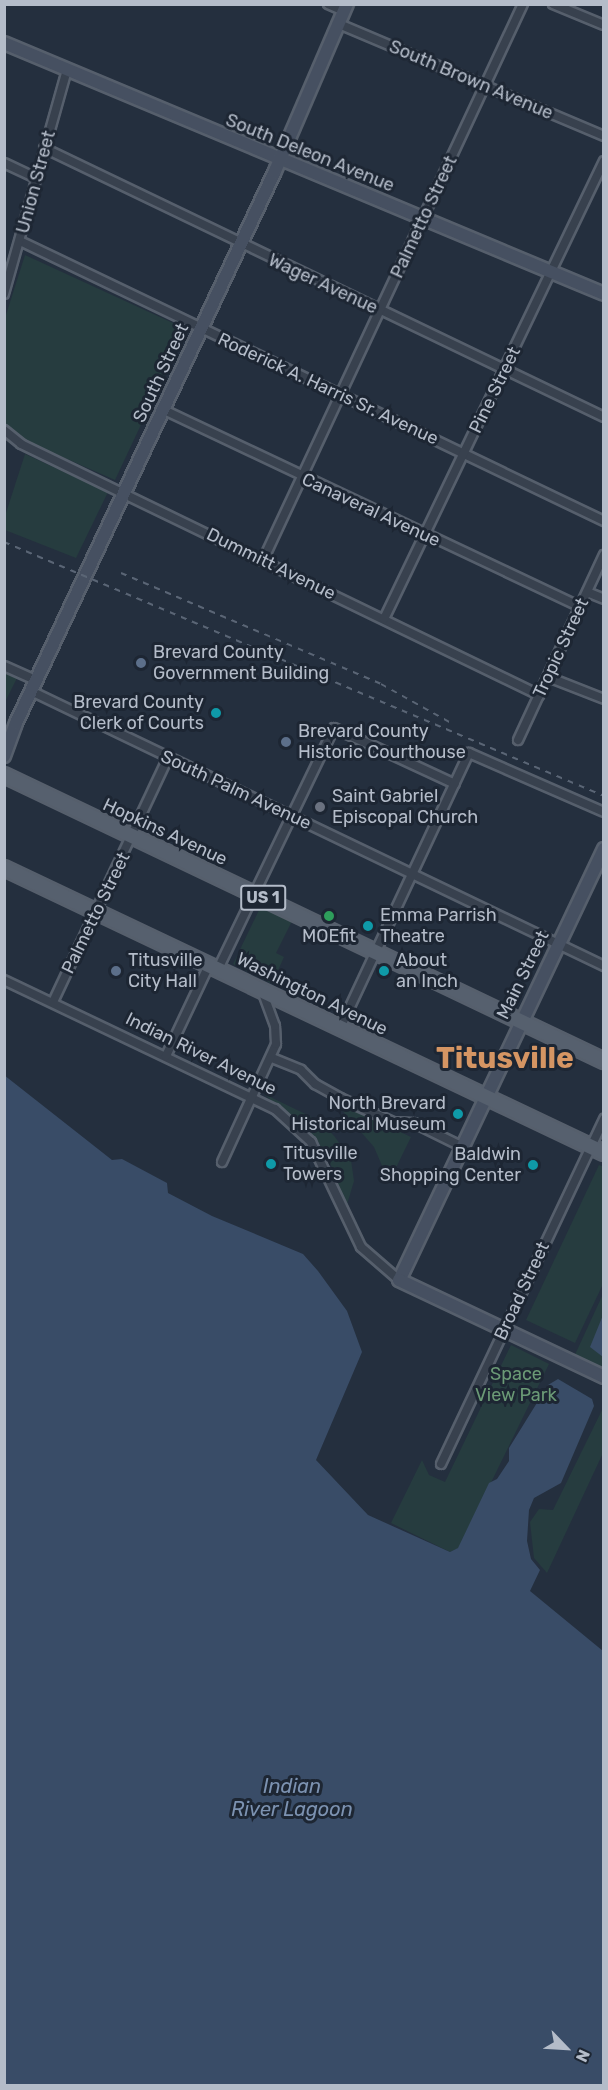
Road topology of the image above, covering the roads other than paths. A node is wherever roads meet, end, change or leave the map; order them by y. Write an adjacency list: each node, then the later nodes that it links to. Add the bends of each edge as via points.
1 (328, 4): 4 (street, South Brown Avenue)
2 (523, 4): 8 (street, Palmetto Street)
3 (554, 4): 5 (street)
4 (343, 13): 8 (street, South Brown Avenue); 11 (street, South Street)
5 (603, 25)
6 (4, 43): 7 (street, South Deleon Avenue)
7 (67, 70): 10 (street, Union Street); 11 (street, South Deleon Avenue)
8 (485, 88): 9 (street, South Brown Avenue); 15 (street, Palmetto Street)
9 (603, 136)
10 (44, 148): 14 (street, Union Street); 17 (street, Wager Avenue)
11 (279, 161): 15 (street, South Deleon Avenue); 17 (street, South Street)
12 (603, 161): 19 (street, Pine Street)
13 (4, 164): 14 (street)
14 (36, 178): 16 (street, Union Street)
15 (423, 218): 19 (street, South Deleon Avenue); 22 (street, Palmetto Street)
16 (20, 241): 18 (street, Union Street); 23 (street, Roderick A. Harris Sr. Avenue)
17 (241, 245): 22 (street, Wager Avenue); 23 (street, South Street)
18 (8, 266): 20 (street, Union Street)
19 (551, 273): 21 (street, South Deleon Avenue); 24 (street, Pine Street)
20 (4, 294)
21 (603, 294)
22 (380, 310): 24 (street, Wager Avenue); 25 (street, Palmetto Street)
23 (201, 330): 25 (street, Roderick A. Harris Sr. Avenue); 26 (street, South Street)
24 (504, 371): 27 (street, Wager Avenue); 29 (street, Pine Street)
25 (341, 394): 29 (street, Roderick A. Harris Sr. Avenue); 30 (street, Palmetto Street)
26 (164, 410): 30 (street, Canaveral Avenue); 31 (street, South Street)
27 (603, 417)
28 (4, 430): 31 (street, Dummitt Avenue, via 21,444)
29 (465, 453): 32 (street, Roderick A. Harris Sr. Avenue); 33 (street, Pine Street)
30 (301, 477): 33 (street, Canaveral Avenue); 35 (street, Palmetto Street)
31 (124, 493): 35 (street, Dummitt Avenue); 42 (street, South Street)
32 (603, 521)
33 (424, 535): 38 (street, Canaveral Avenue); 39 (street, Pine Street)
34 (603, 555): 36 (street, Tropic Street)
35 (262, 560): 39 (street, Dummitt Avenue)
36 (587, 592): 37 (street); 38 (street, Tropic Street)
37 (603, 599)
38 (580, 607): 41 (street, Tropic Street)
39 (384, 619): 43 (street, Dummitt Avenue)
40 (4, 666): 42 (street, South Palm Avenue)
41 (548, 677): 43 (street, Tropic Street); 44 (street)
42 (34, 686): 45 (street, South Street); 49 (street, South Palm Avenue)
43 (539, 695): 47 (street, Tropic Street)
44 (603, 699)
45 (16, 723): 46 (street); 48 (street, South Street)
46 (4, 737)
47 (518, 740)
48 (4, 756)
49 (168, 758): 53 (street, South Palm Avenue); 54 (street, Palmetto Street)
50 (4, 776): 54 (main road, Hopkins Avenue / US 1)
51 (455, 784): 52 (street, via 470,753); 53 (street, via 334,728); 58 (street)
52 (603, 812)
53 (291, 817): 58 (street, South Palm Avenue); 59 (street)
54 (132, 836): 59 (main road, Hopkins Avenue / US 1); 60 (street, Palmetto Street)
55 (603, 849): 57 (street, Main Street)
56 (4, 868): 60 (main road, Washington Avenue)
57 (600, 868): 61 (street, Main Street)
58 (413, 876): 61 (street, South Palm Avenue); 62 (street)
59 (254, 894): 62 (main road, Hopkins Avenue / US 1); 64 (street)
60 (96, 912): 64 (main road, Washington Avenue); 67 (street, Palmetto Street)
61 (558, 944): 63 (street, South Palm Avenue); 68 (street, Main Street)
62 (376, 952): 68 (main road, Hopkins Avenue / US 1); 69 (street)
63 (603, 966)
64 (214, 967): 66 (main road, Washington Avenue); 70 (street)
65 (4, 980): 67 (street, Indian River Avenue)
66 (261, 990): 69 (main road, Washington Avenue); 71 (street, via 276,1032)
67 (53, 1002): 70 (street, Indian River Avenue)
68 (521, 1022): 72 (main road, Hopkins Avenue / US 1); 74 (street, Main Street)
69 (340, 1028): 74 (main road, Washington Avenue)
70 (166, 1056): 73 (street, Indian River Avenue)
71 (272, 1058): 73 (street); 76 (street, via 301,1070 315,1084 340,1098 393,1122 414,1123)
72 (603, 1061)
73 (254, 1097): 79 (street); 80 (street, Indian River Avenue, via 296,1126 311,1142 361,1247)
74 (485, 1098): 76 (street, Main Street); 77 (main road, Washington Avenue)
75 (603, 1119): 77 (street, Broad Street)
76 (462, 1146): 80 (street, Main Street)
77 (590, 1147): 78 (main road, Washington Avenue); 81 (street, Broad Street)
78 (603, 1153)
79 (222, 1162)
80 (399, 1280): 81 (street, Indian River Avenue)
81 (504, 1328): 82 (street, Indian River Avenue); 83 (street, Broad Street)
82 (603, 1377)
83 (441, 1464)

